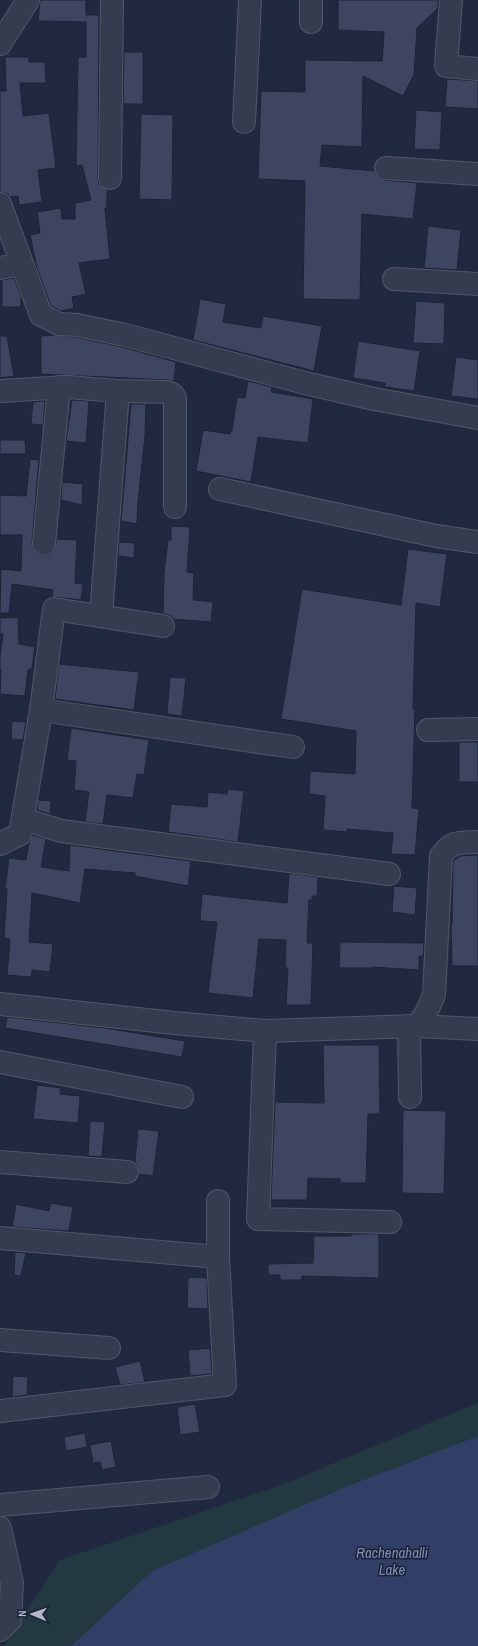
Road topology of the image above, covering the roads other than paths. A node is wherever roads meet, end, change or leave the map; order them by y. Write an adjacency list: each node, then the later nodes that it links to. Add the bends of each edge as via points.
1 (28, 0): 7 (street)
2 (112, 0): 12 (street)
3 (250, 0): 9 (street)
4 (311, 0): 6 (street)
5 (451, 0): 8 (street, via 446,66)
6 (311, 22)
7 (0, 44)
8 (478, 69)
9 (244, 122)
10 (386, 168): 11 (street)
11 (478, 174)
12 (110, 178)
13 (0, 204): 14 (street)
14 (22, 264): 15 (street); 21 (street, via 41,315 59,324 125,335 374,399)
15 (0, 268)
16 (394, 279): 17 (street)
17 (478, 284)
18 (59, 387): 19 (street); 20 (street); 25 (street)
19 (0, 391)
20 (118, 391): 23 (street, via 167,392 175,398); 26 (street)
21 (478, 418)
22 (220, 489): 24 (street, via 436,536)
23 (175, 507)
24 (478, 542)
25 (44, 544)
26 (101, 616): 27 (street); 28 (street, via 54,609)
27 (163, 626)
28 (41, 710): 31 (street); 32 (street)
29 (478, 729): 30 (street)
30 (428, 730)
31 (293, 748)
32 (23, 819): 34 (street, via 20,834); 35 (street, via 61,831)
33 (478, 842): 37 (street, via 448,846 441,856 434,995 426,1012)
34 (0, 844)
35 (389, 874)
36 (0, 1004): 39 (street)
37 (413, 1026): 38 (street); 39 (street); 42 (street)
38 (478, 1029)
39 (265, 1031): 46 (street, via 258,1219)
40 (0, 1062): 41 (street)
41 (182, 1097)
42 (410, 1097)
43 (0, 1162): 44 (street)
44 (127, 1172)
45 (218, 1201): 48 (street)
46 (390, 1222)
47 (0, 1238): 48 (street)
48 (218, 1257): 51 (street, via 225,1385)
49 (0, 1340): 50 (street)
50 (109, 1348)
51 (0, 1411)
52 (208, 1487): 53 (street)
53 (0, 1505)
54 (0, 1528): 55 (street, via 12,1583 10,1620)
55 (0, 1630)

